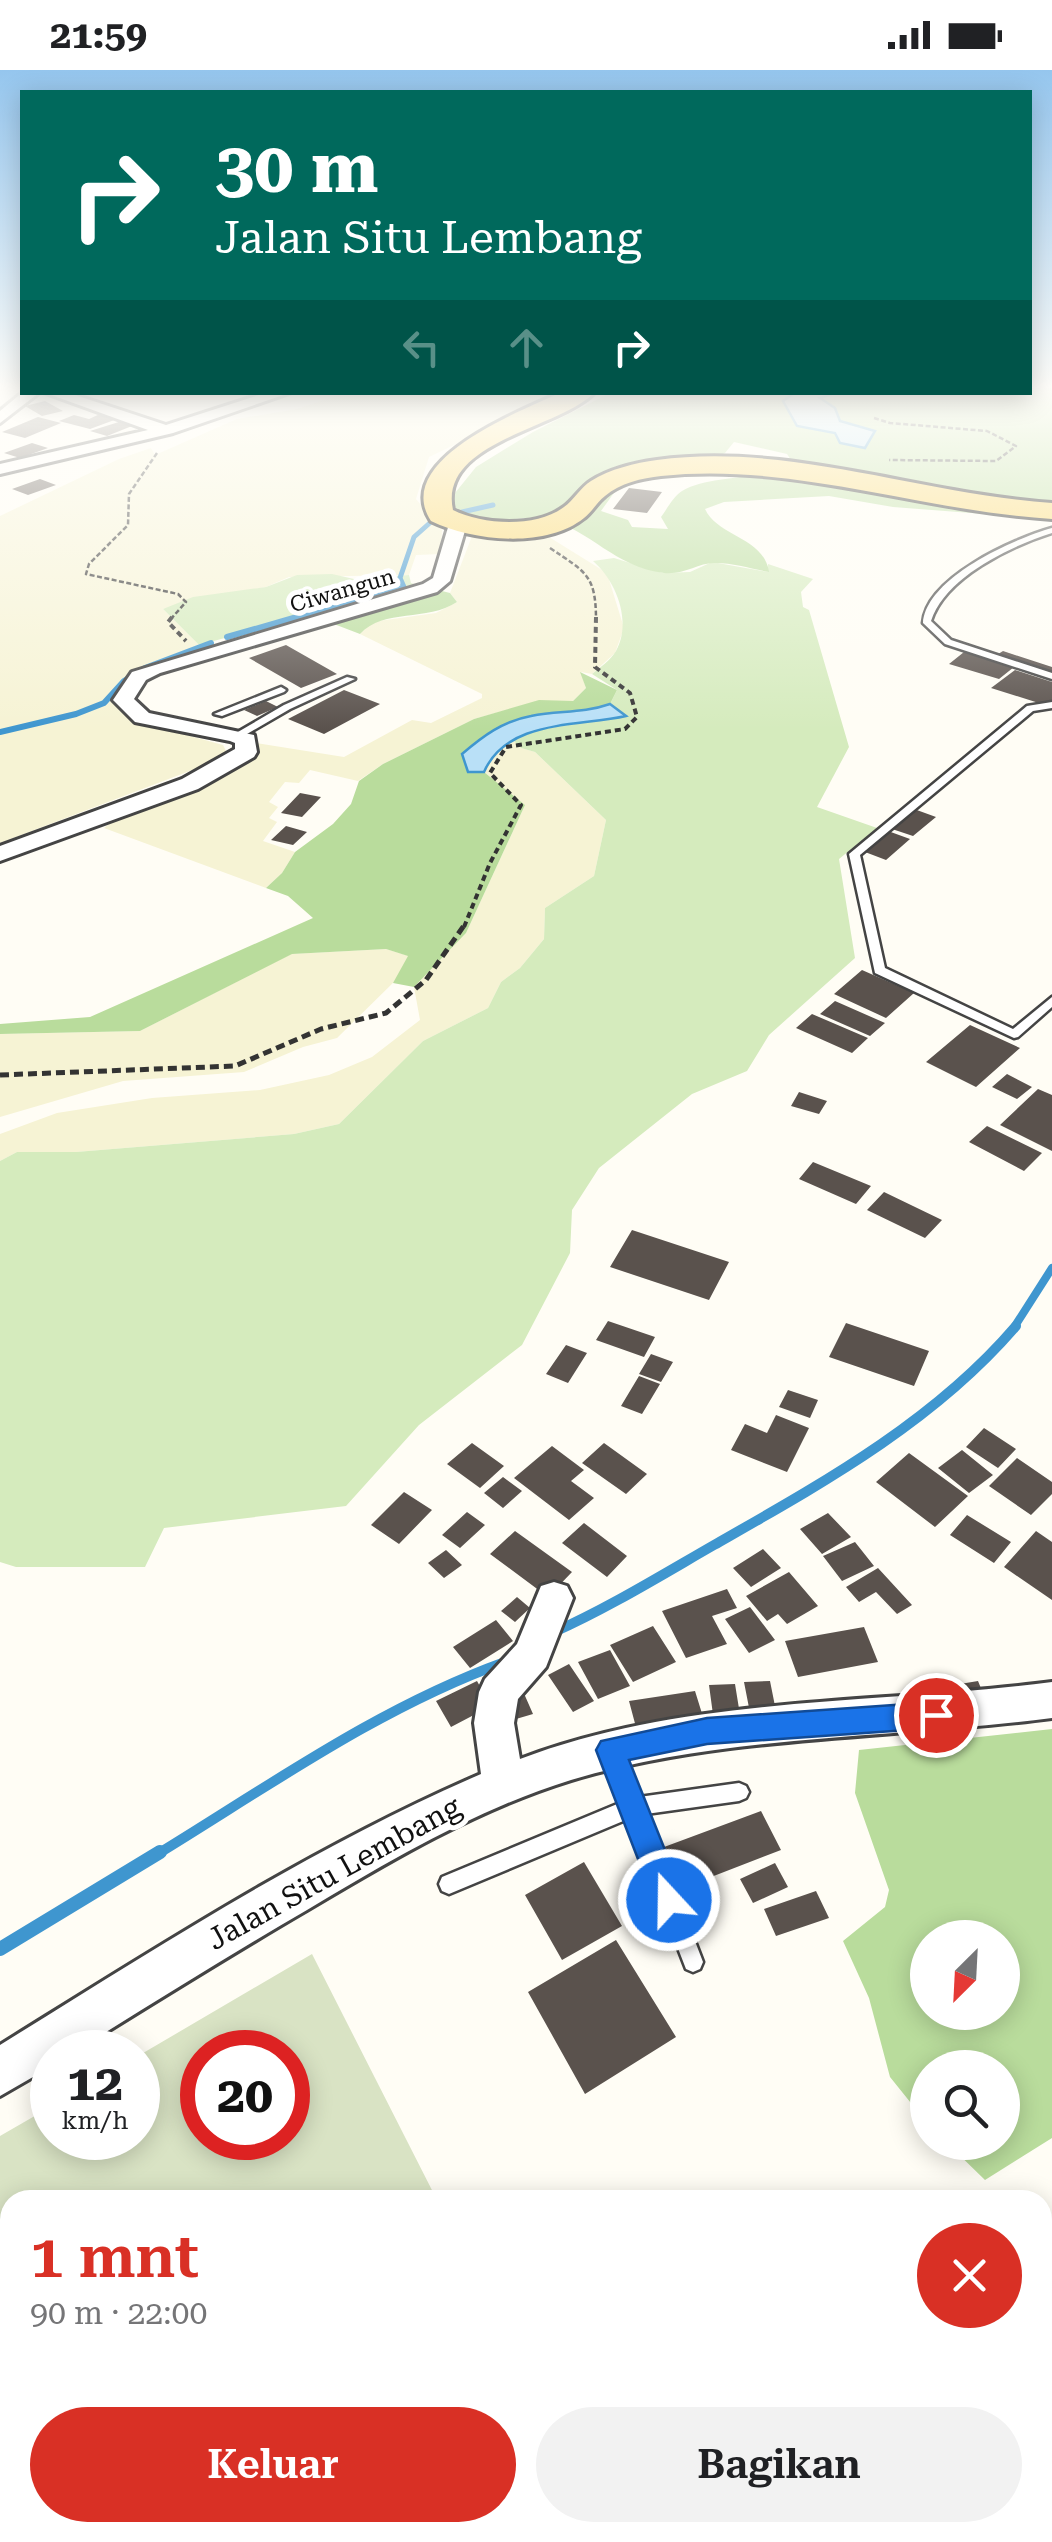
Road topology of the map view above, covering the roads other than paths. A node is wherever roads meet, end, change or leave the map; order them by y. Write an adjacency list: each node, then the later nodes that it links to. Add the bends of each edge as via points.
1 (439, 499): 5 (main road, via 438,510)
2 (586, 499): 5 (main road, via 574,513 531,528)
3 (972, 499): 4 (main road)
4 (1052, 511)
5 (458, 524): 14 (street, Ciwangun, via 441,581 430,588 152,669 123,700 142,718)
6 (1052, 530): 7 (lane, via 994,554 926,608 926,620 948,642)
7 (1052, 676)
8 (350, 679): 11 (lane)
9 (262, 681): 10 (lane)
10 (281, 690): 11 (lane); 13 (lane)
11 (303, 700): 14 (lane)
12 (1052, 705): 16 (lane, via 1030,708 854,854 879,970 1014,1034)
13 (220, 714)
14 (236, 736): 15 (street, via 246,740 246,752 190,784)
15 (0, 854)
16 (1052, 1001)
17 (554, 1598): 20 (street, via 532,1655 498,1692 494,1722)
18 (1052, 1700): 19 (street, Jalan Situ Lembang, via 968,1713 707,1731)
19 (611, 1750): 20 (street, Jalan Situ Lembang); 22 (lane)
20 (502, 1785): 25 (street, Jalan Situ Lembang, via 436,1812 222,1934)
21 (739, 1792): 22 (lane)
22 (633, 1807): 23 (lane); 24 (lane)
23 (449, 1884)
24 (694, 1962)
25 (0, 2072)

